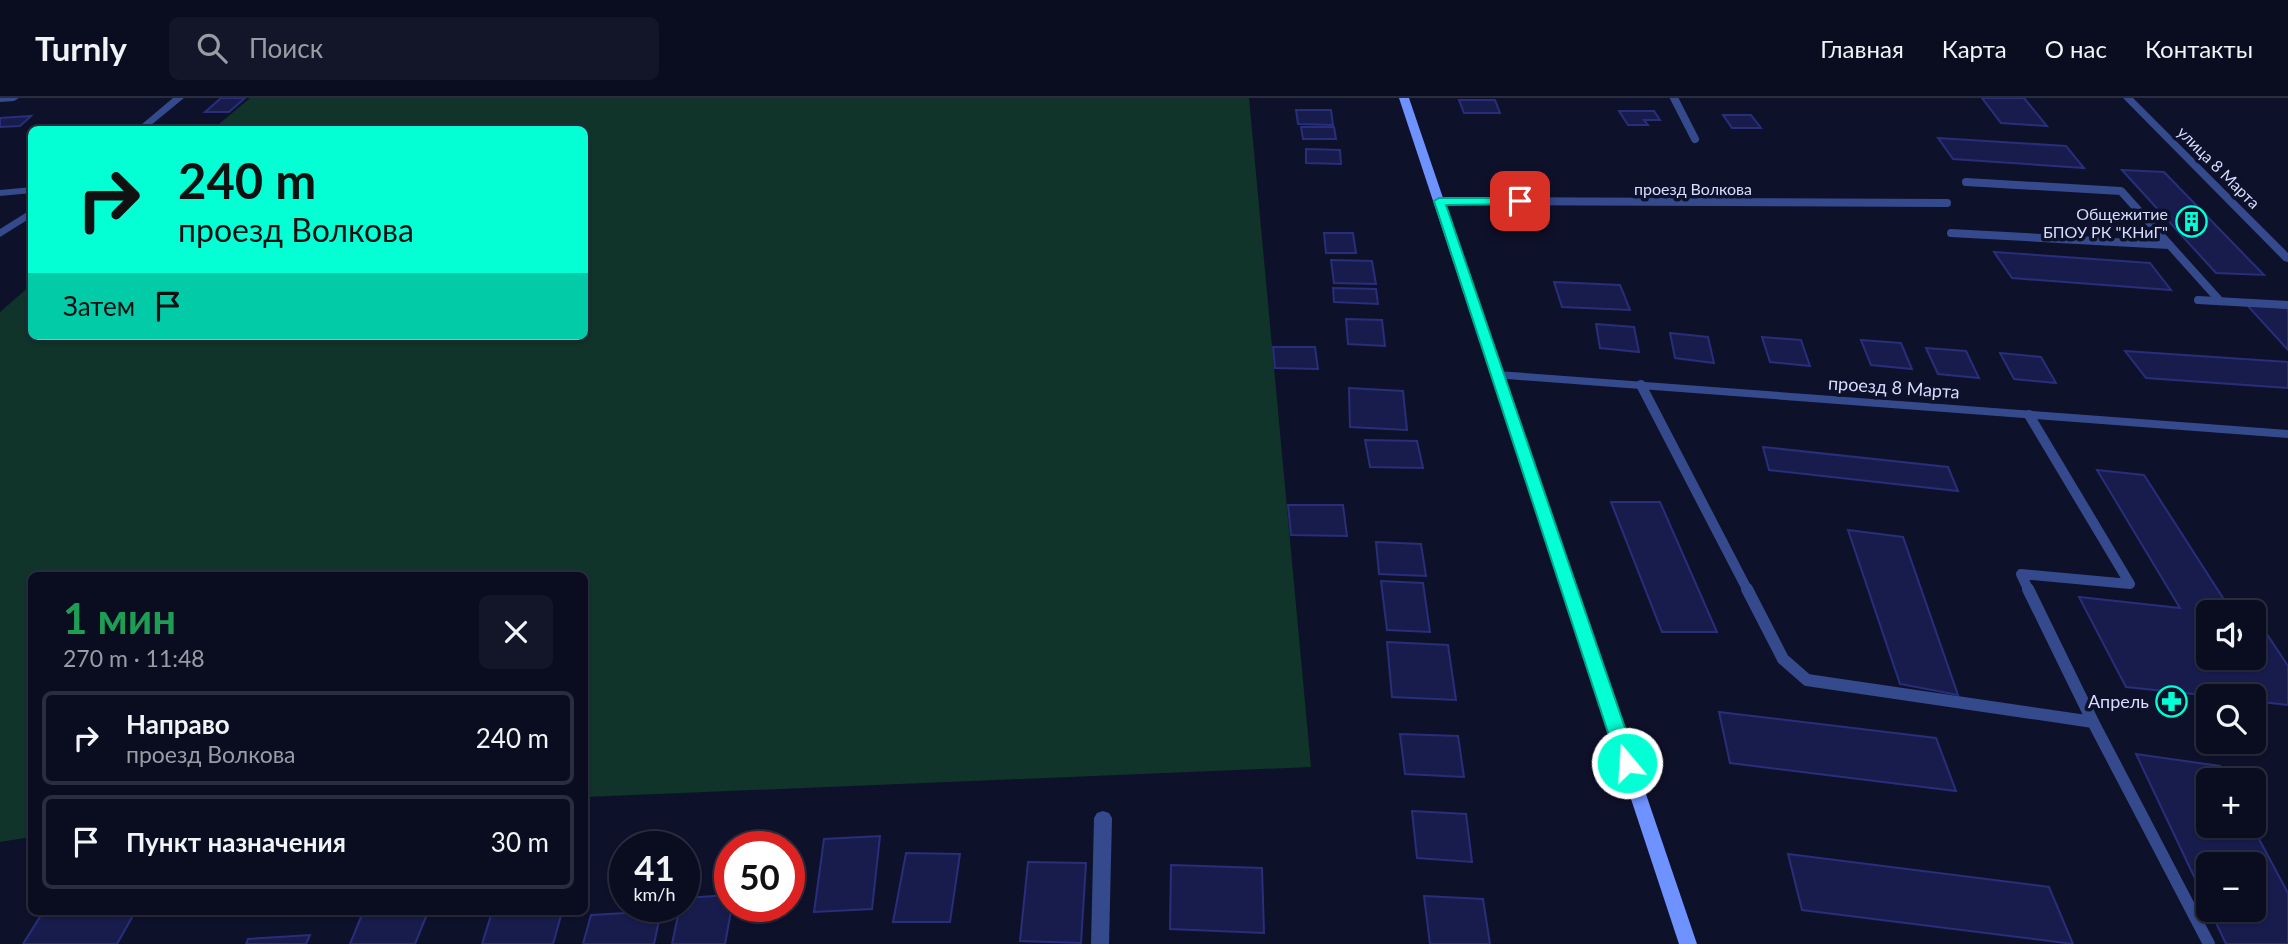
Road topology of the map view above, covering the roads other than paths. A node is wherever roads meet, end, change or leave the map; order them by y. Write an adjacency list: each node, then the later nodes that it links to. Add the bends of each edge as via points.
1 (15, 98): 6 (street)
2 (179, 98): 7 (street)
3 (1404, 98): 12 (main road)
4 (1674, 98): 8 (lane)
5 (2128, 98): 18 (street, улица 8 Марта)
6 (0, 99)
7 (144, 126)
8 (1695, 139)
9 (1966, 182): 17 (lane, via 2120,191)
10 (28, 190): 11 (street)
11 (0, 193)
12 (1439, 201): 13 (lane, проезд Волкова); 22 (main road)
13 (1948, 204)
14 (28, 215): 16 (street)
15 (1951, 233): 17 (lane)
16 (0, 234)
17 (2169, 245): 20 (lane)
18 (2288, 259)
19 (2198, 300): 20 (lane)
20 (2220, 301): 21 (lane)
21 (2288, 304)
22 (1498, 375): 23 (street, проезд 8 Марта); 29 (main road)
23 (1641, 386): 24 (street, проезд 8 Марта); 26 (lane, via 1783,659 1807,680)
24 (2029, 415): 25 (street, проезд 8 Марта); 26 (lane, via 2130,583 2021,574)
25 (2288, 434)
26 (2093, 722): 30 (lane)
27 (1103, 818): 28 (street)
28 (1100, 944)
29 (1688, 944)
30 (2208, 944)

